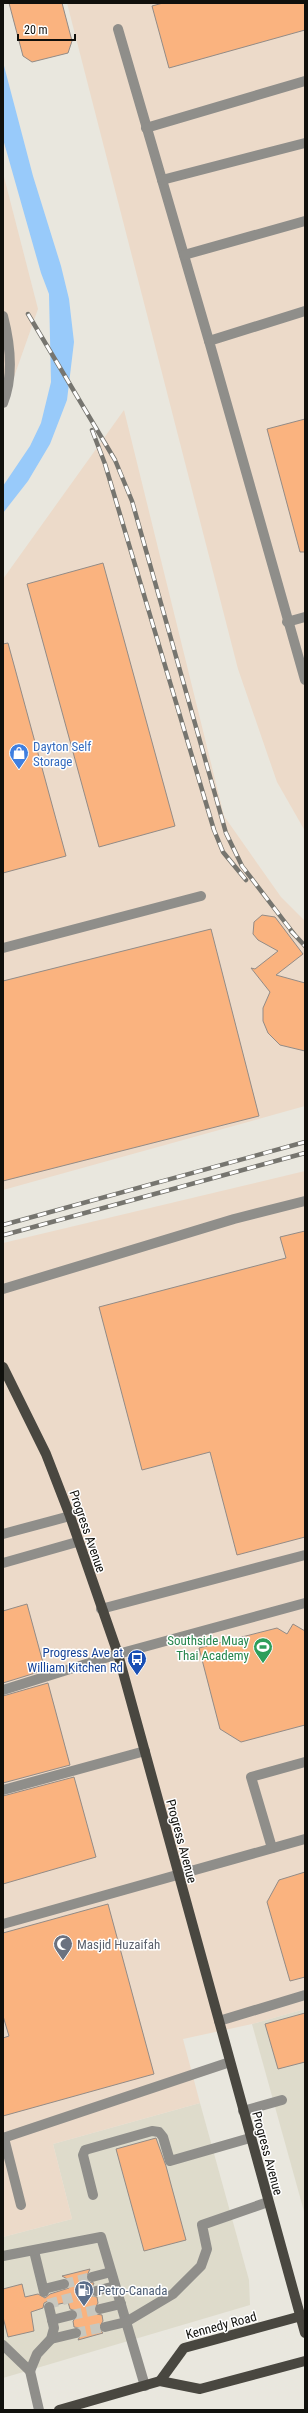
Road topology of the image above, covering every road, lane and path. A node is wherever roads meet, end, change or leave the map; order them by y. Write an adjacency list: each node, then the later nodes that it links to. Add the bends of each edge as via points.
1 (118, 29): 3 (street)
2 (305, 81): 3 (street)
3 (146, 128): 5 (street)
4 (305, 143): 5 (street)
5 (162, 180): 7 (street)
6 (305, 221): 7 (street)
7 (184, 255): 10 (street)
8 (305, 311): 10 (street)
9 (3, 316): 11 (street, via 8,336 10,387)
10 (209, 341): 13 (street)
11 (3, 403)
12 (305, 617): 13 (street)
13 (287, 622): 14 (street)
14 (305, 680)
15 (201, 896): 16 (street)
16 (3, 948)
17 (305, 1201): 18 (street, via 234,1219)
18 (3, 1290)
19 (3, 1368): 20 (main road, Progress Avenue, via 46,1454)
20 (70, 1516): 21 (street); 22 (main road, Progress Avenue)
21 (3, 1534)
22 (78, 1542): 24 (street); 26 (main road, Progress Avenue)
23 (305, 1555): 26 (street)
24 (3, 1562)
25 (305, 1603): 27 (street)
26 (102, 1609): 27 (main road, Progress Avenue)
27 (118, 1654): 28 (street); 29 (main road, Progress Avenue)
28 (3, 1690)
29 (144, 1751): 31 (street); 34 (main road, Progress Avenue)
30 (305, 1762): 33 (street, via 251,1777)
31 (3, 1790)
32 (305, 1839): 33 (street)
33 (272, 1848): 34 (street)
34 (178, 1876): 35 (street); 37 (main road, Progress Avenue)
35 (3, 1924)
36 (305, 1994): 37 (street)
37 (218, 2021): 38 (main road, Progress Avenue)
38 (230, 2062): 40 (main road, Progress Avenue); 41 (street)
39 (282, 2100): 40 (street)
40 (243, 2111): 42 (main road, Progress Avenue)
41 (3, 2138): 45 (street)
42 (250, 2138): 43 (street, via 170,2161 163,2137 159,2132 152,2131 85,2150 83,2155); 44 (main road, Progress Avenue)
43 (93, 2195)
44 (268, 2202): 57 (main road, Progress Avenue); 59 (street, via 202,2225 207,2249 200,2266 173,2294)
45 (21, 2205)
46 (34, 2251): 47 (street); 48 (street, via 101,2237); 50 (street, via 44,2290)
47 (3, 2256)
48 (111, 2272): 49 (street); 51 (street)
49 (92, 2277)
50 (64, 2284)
51 (115, 2286): 52 (street); 53 (street)
52 (96, 2291)
53 (121, 2304): 55 (street); 59 (street)
54 (48, 2307): 58 (street)
55 (100, 2309)
56 (72, 2316): 58 (street)
57 (302, 2316): 62 (main road, Progress Avenue); 67 (main road, Kennedy Road, via 184,2348)
58 (52, 2320): 63 (street, via 54,2328)
59 (126, 2322): 60 (street); 68 (street)
60 (104, 2327)
61 (76, 2333): 63 (street)
62 (305, 2333)
63 (51, 2339): 66 (street, via 38,2354)
64 (3, 2345): 66 (street)
65 (305, 2361): 67 (main road, via 200,2389)
66 (30, 2371): 69 (street)
67 (160, 2381): 68 (main road)
68 (145, 2386): 70 (main road)
69 (39, 2410)
70 (58, 2410)

